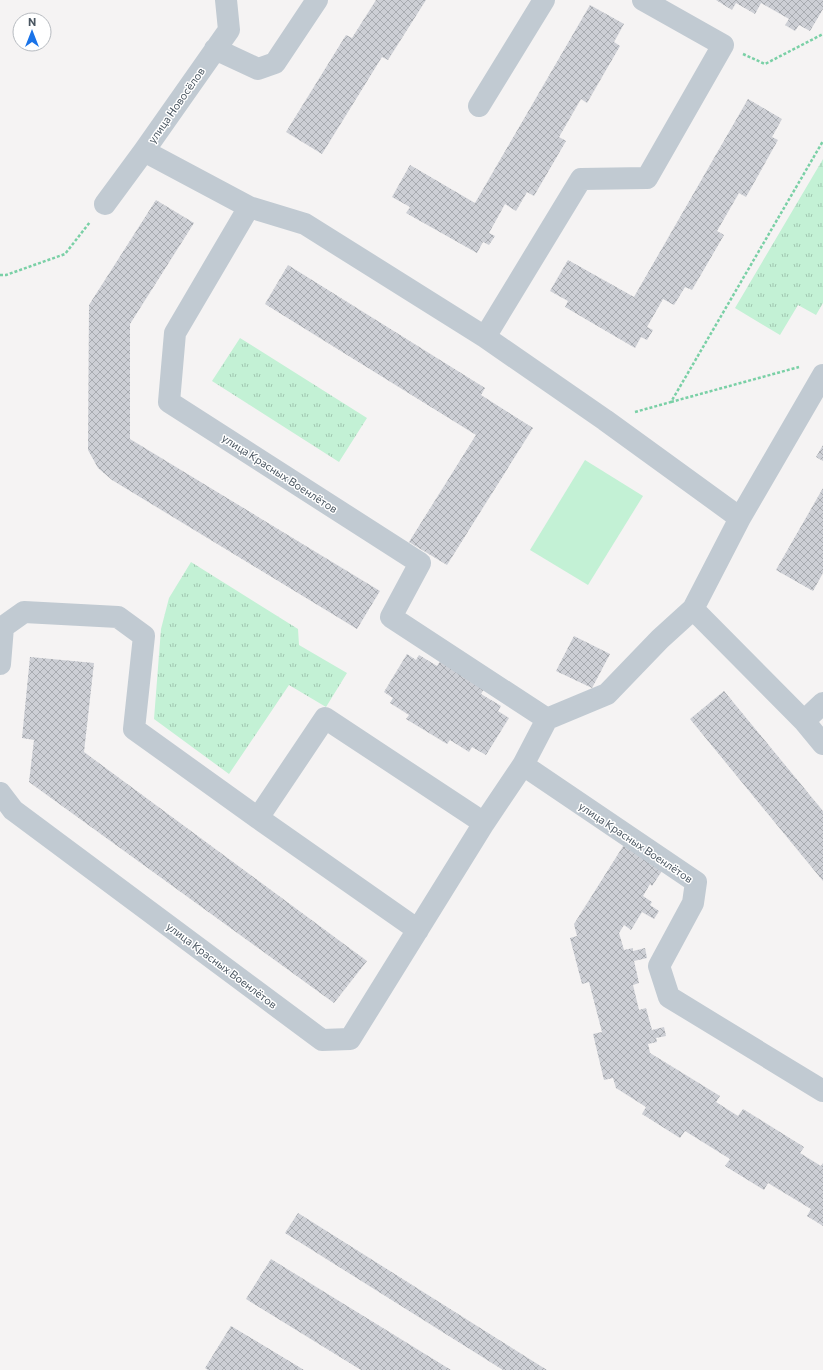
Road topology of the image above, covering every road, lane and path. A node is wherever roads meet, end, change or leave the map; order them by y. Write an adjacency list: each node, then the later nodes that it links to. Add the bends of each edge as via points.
1 (226, 0): 7 (street, улица Новосёлов, via 229,30)
2 (317, 0): 7 (street, via 275,63 258,69)
3 (544, 0): 8 (street)
4 (643, 0): 6 (street)
5 (823, 34): 6 (path, via 765,64)
6 (723, 45): 14 (street, via 647,178 581,179)
7 (215, 50): 10 (street, улица Новосёлов)
8 (479, 106)
9 (823, 141): 17 (path)
10 (144, 151): 11 (street, улица Новосёлов); 12 (street)
11 (104, 204): 13 (path, via 65,254)
12 (249, 207): 14 (street, via 305,224); 23 (street, улица Красных Военлётов, via 175,333 169,402 420,562 391,617)
13 (0, 275)
14 (485, 337): 18 (street)
15 (800, 367): 17 (path)
16 (823, 375): 19 (street)
17 (671, 402): 18 (path)
18 (605, 420): 19 (street)
19 (740, 518): 20 (street)
20 (693, 608): 23 (street, via 607,694); 24 (street)
21 (0, 664): 28 (street, via 3,627 24,612 118,617 144,636 134,729)
22 (823, 703): 24 (street)
23 (547, 719): 26 (street, улица Красных Военлётов)
24 (804, 721): 25 (street)
25 (823, 744)
26 (523, 765): 29 (street, улица Красных Военлётов); 31 (street, улица Красных Военлётов, via 696,882 693,902 658,966 669,997)
27 (0, 793): 30 (street, улица Красных Военлётов, via 13,810 322,1040 350,1039)
28 (258, 818): 29 (street, via 325,718); 30 (street)
29 (484, 823): 30 (street, улица Красных Военлётов)
30 (418, 930)
31 (823, 1091)

